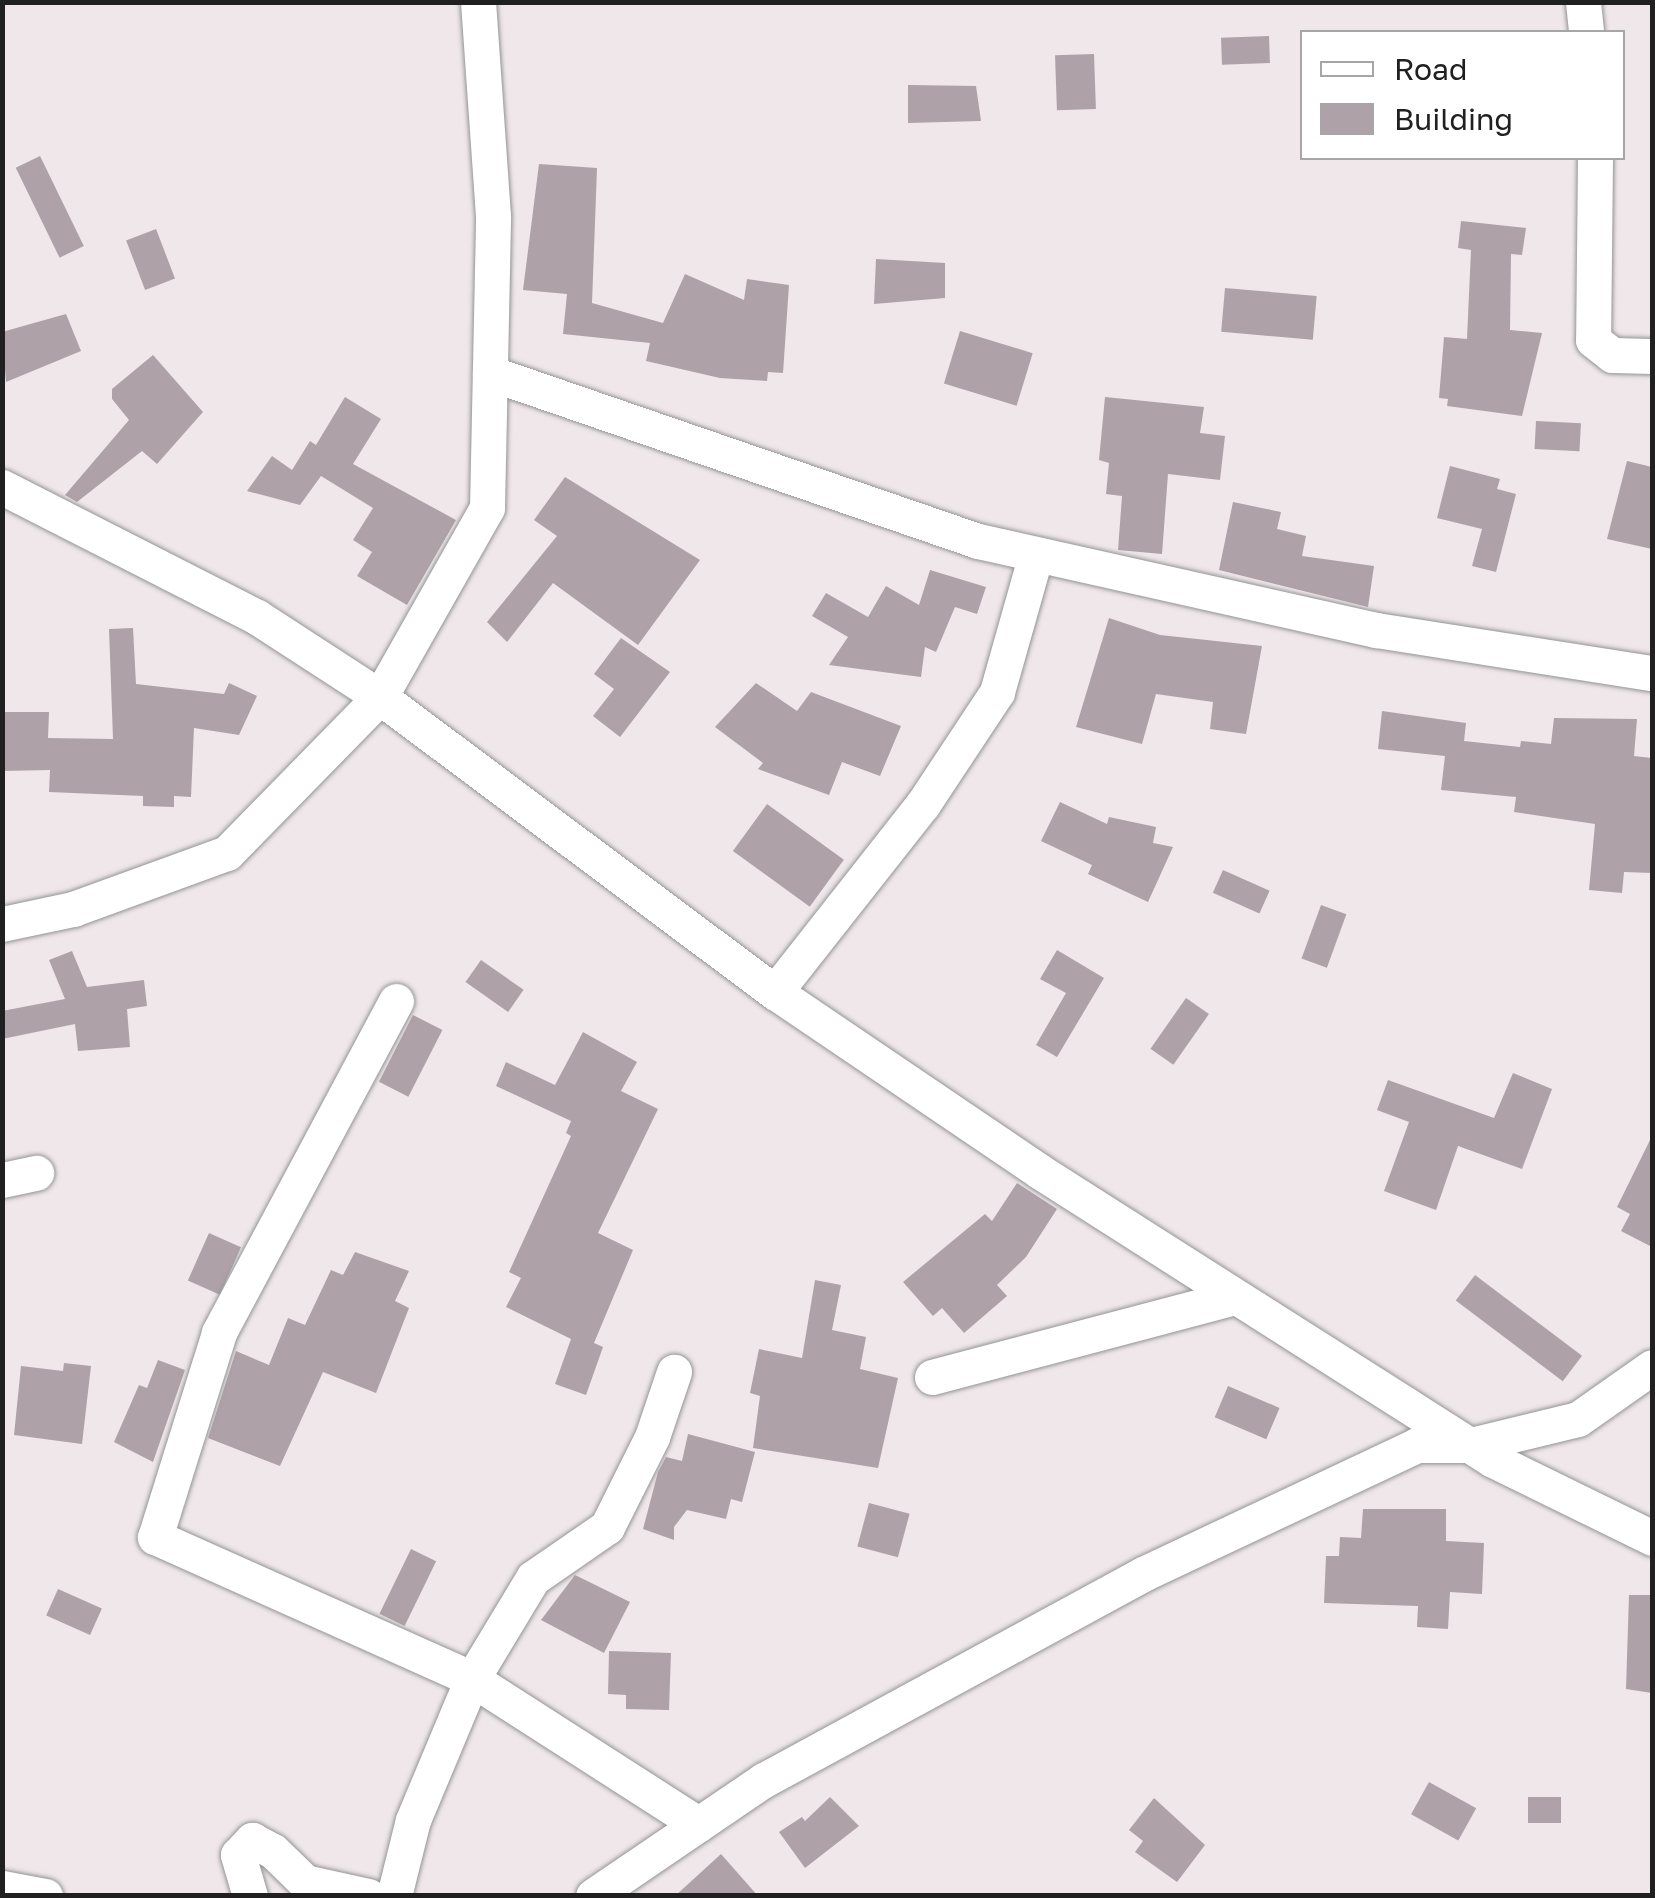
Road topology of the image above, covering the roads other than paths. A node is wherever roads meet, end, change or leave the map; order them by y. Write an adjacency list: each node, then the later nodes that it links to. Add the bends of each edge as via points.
1 (478, 2): 6 (street, via 493,216)
2 (1584, 2): 3 (street)
3 (1586, 30)
4 (1595, 160): 5 (street, via 1589,310 1594,340 1612,354)
5 (1652, 356)
6 (490, 374): 8 (street, via 683,444); 10 (street, via 488,508)
7 (2, 487): 10 (street, via 258,617)
8 (1036, 554): 9 (street, via 1376,630); 12 (street, via 997,692 923,804)
9 (1652, 673)
10 (380, 697): 11 (street, via 318,768 228,852 115,896); 12 (street)
11 (2, 924)
12 (775, 992): 14 (street)
13 (396, 1002): 20 (street, via 219,1333 182,1434 155,1538)
14 (1234, 1297): 17 (street); 18 (street)
15 (1652, 1367): 18 (street, via 1578,1419)
16 (674, 1372): 20 (street, via 652,1437 607,1527 533,1578)
17 (932, 1378)
18 (1471, 1445): 19 (street); 21 (street, via 1444,1442 1393,1454 1143,1574 764,1780)
19 (1652, 1538)
20 (472, 1679): 21 (street); 26 (street, via 412,1820)
21 (698, 1824): 27 (street)
22 (2, 1888): 23 (street)
23 (45, 1896)
24 (250, 1896): 25 (street, via 238,1856 252,1840 305,1882)
25 (368, 1896)
26 (394, 1896)
27 (593, 1896)

